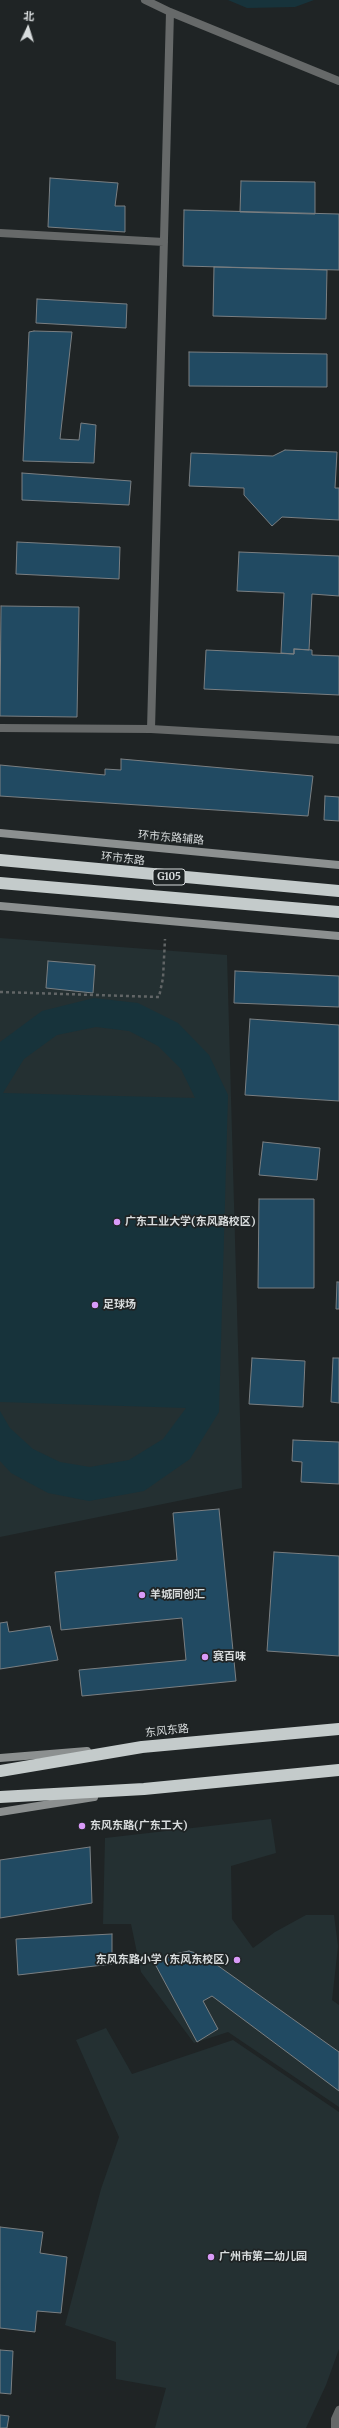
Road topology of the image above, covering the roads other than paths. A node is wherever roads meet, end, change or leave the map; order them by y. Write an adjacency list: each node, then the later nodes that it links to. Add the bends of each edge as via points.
1 (145, 0): 2 (street)
2 (170, 12): 3 (street); 5 (street)
3 (339, 81)
4 (0, 233): 5 (street)
5 (164, 242): 7 (street)
6 (0, 728): 7 (street)
7 (151, 729): 8 (street)
8 (339, 740)
9 (0, 833): 11 (main road, 环市东路辅路)
10 (0, 860): 13 (highway, 环市东路 / G105)
11 (339, 865)
12 (0, 883): 15 (highway, G105, via 198,902)
13 (339, 891)
14 (0, 906): 16 (main road)
15 (339, 912)
16 (339, 936)
17 (339, 1729): 18 (highway, 东风东路)
18 (142, 1747): 19 (main road); 21 (highway, 东风东路)
19 (0, 1758)
20 (339, 1770): 22 (highway)
21 (0, 1771)
22 (144, 1789): 23 (highway); 24 (main road)
23 (0, 1797)
24 (0, 1812)
25 (339, 2410): 26 (street)
26 (335, 2428)

